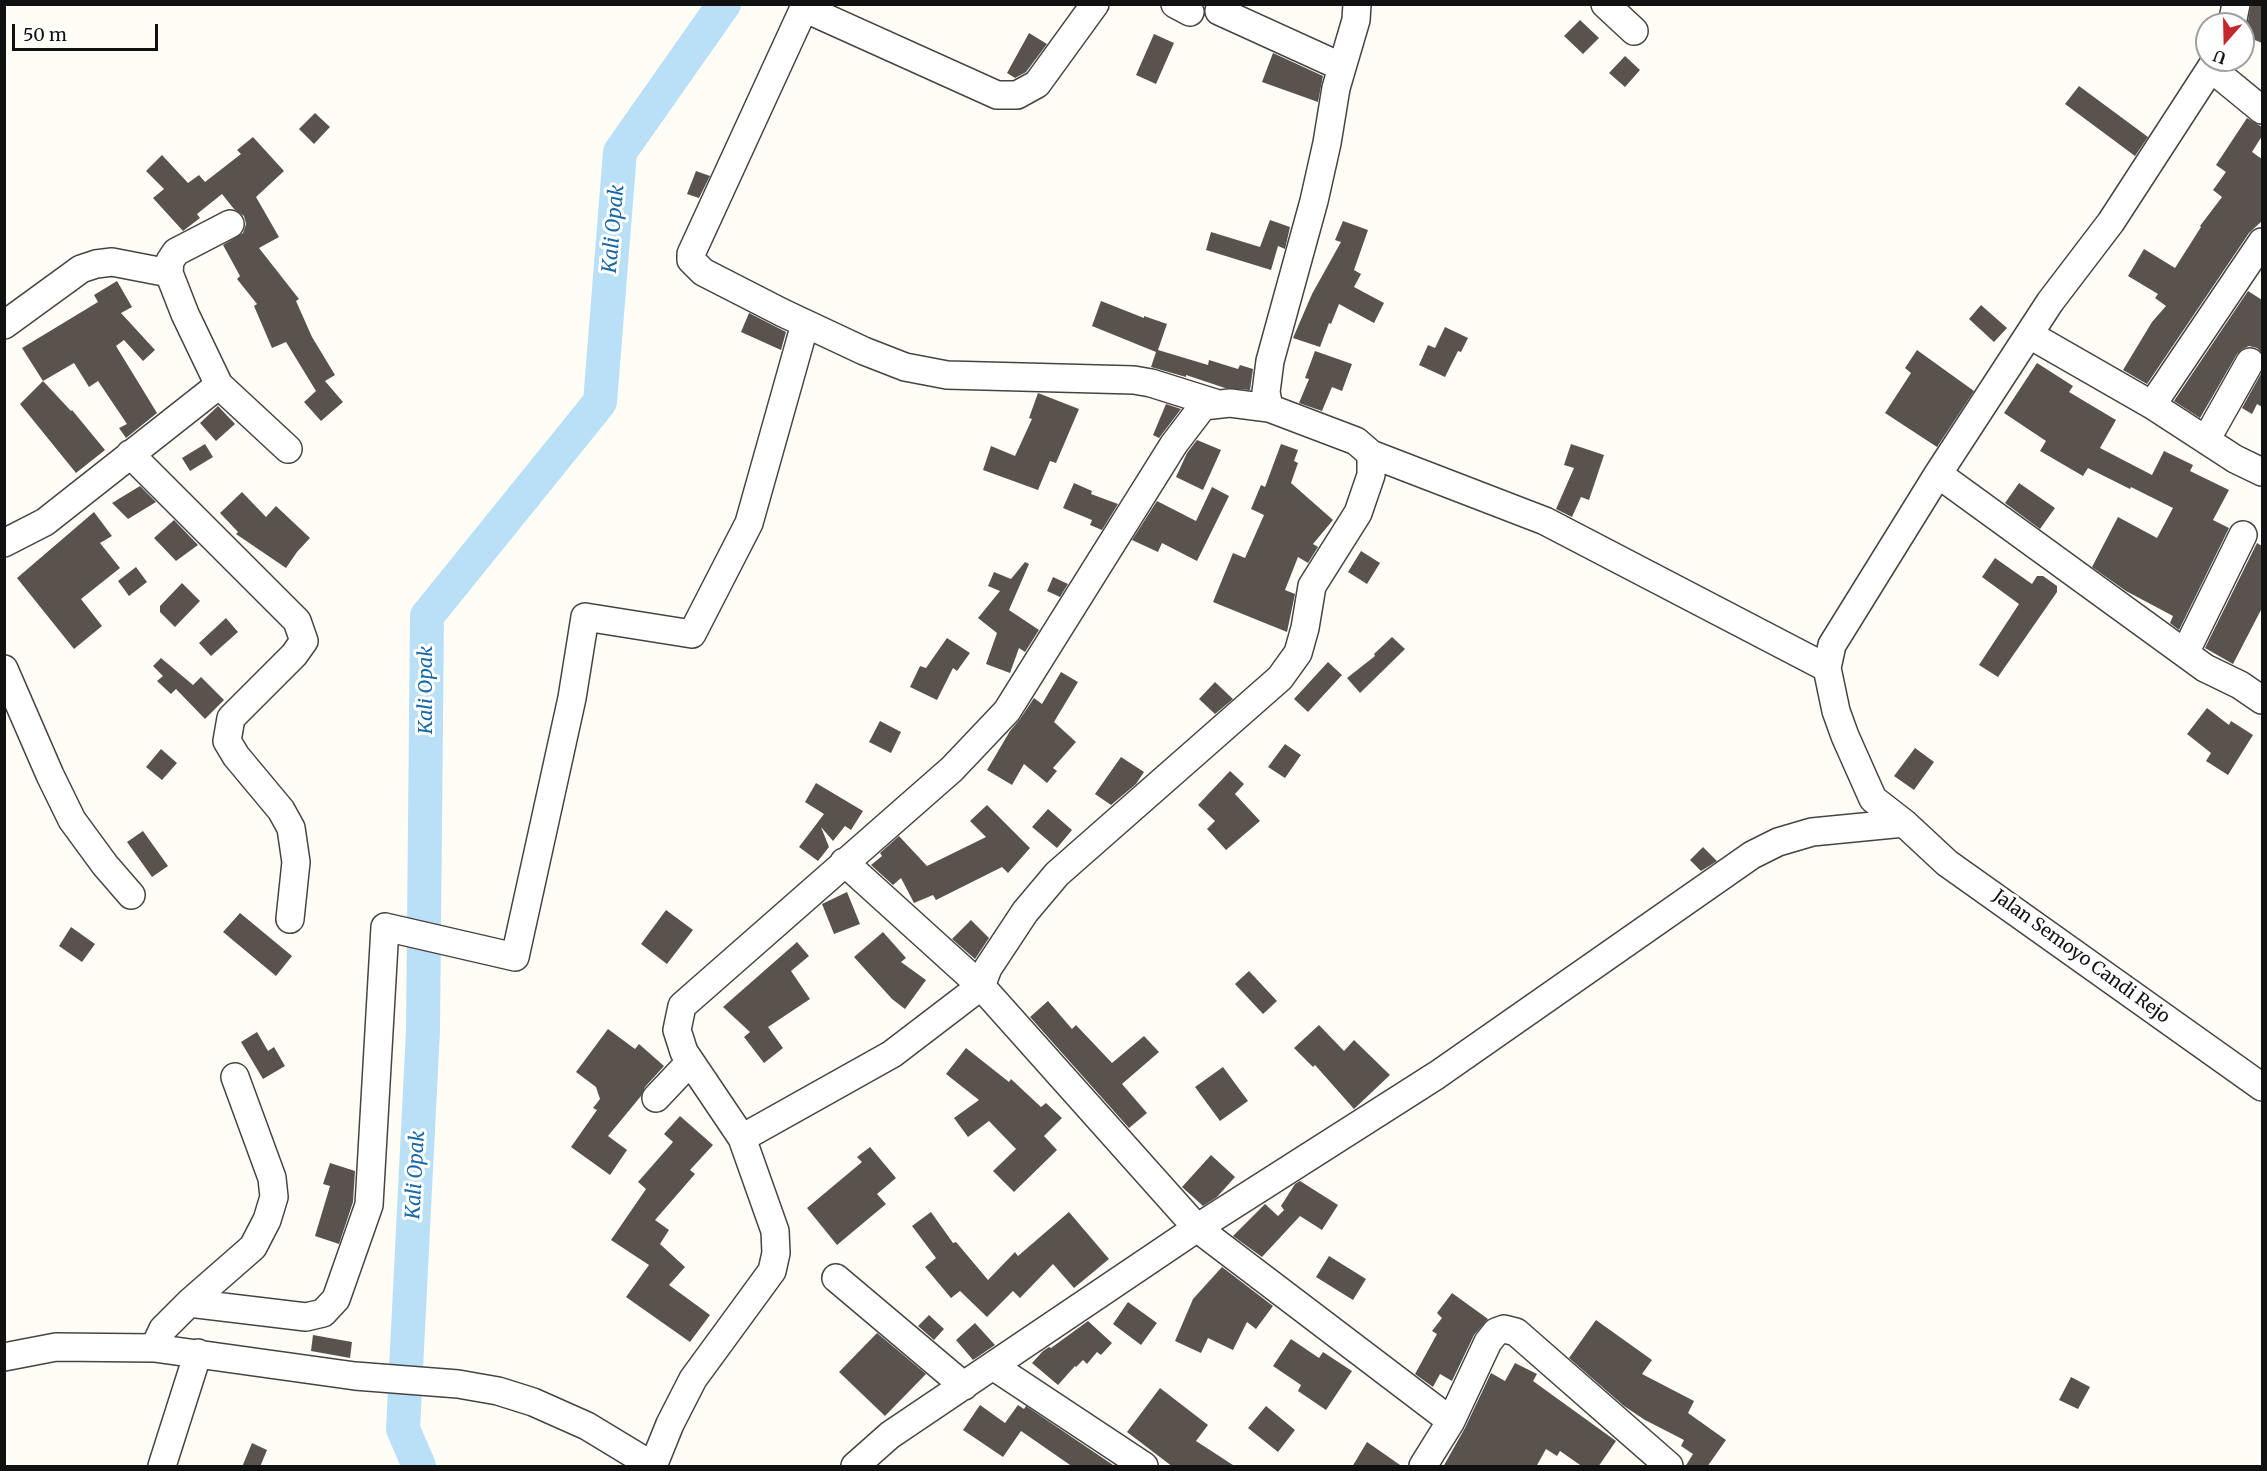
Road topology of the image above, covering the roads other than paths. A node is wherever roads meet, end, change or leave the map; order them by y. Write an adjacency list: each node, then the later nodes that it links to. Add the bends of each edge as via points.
1 (1095, 4): 13 (street, via 1037,84 1017,95 997,95 804,8 691,260 703,272)
2 (1357, 4): 6 (street)
3 (1605, 4): 5 (street)
4 (1219, 11): 6 (street)
5 (1634, 31)
6 (1342, 67): 20 (street, via 1314,201 1270,361 1266,392)
7 (2209, 72): 15 (street)
8 (2222, 72): 9 (street)
9 (2262, 110)
10 (230, 224): 12 (street, via 176,252)
11 (2262, 242): 19 (street)
12 (169, 273): 14 (street, via 112,262 96,264 81,269); 17 (street)
13 (805, 324): 18 (street, via 904,367 932,373 1134,380); 45 (street, via 749,523 692,634 585,617 572,698 515,957 385,927 369,1205 336,1299 323,1313 306,1317)
14 (4, 325)
15 (2030, 335): 19 (street); 26 (street)
16 (2250, 362): 21 (street)
17 (219, 386): 22 (street); 23 (street)
18 (1218, 404): 20 (street); 34 (street, via 1203,406 1174,444 1007,711 952,769)
19 (2152, 405): 21 (street)
20 (1269, 408): 24 (street, via 1356,441)
21 (2206, 440): 25 (street)
22 (288, 449)
23 (130, 454): 28 (street, via 45,522); 36 (street, via 297,621 304,641 231,718 227,741 291,828 296,862)
24 (1371, 454): 30 (street, via 1545,521); 37 (street, via 1371,475 1358,513 1312,585 1305,628 1292,662 1280,678 1057,874 1025,912 988,968)
25 (2262, 472)
26 (1938, 474): 29 (street); 30 (street, via 1832,645)
27 (2243, 535): 29 (street)
28 (4, 543)
29 (2185, 653): 32 (street)
30 (1827, 668): 33 (street, Jalan Semoyo Candi Rejo, via 1836,711 1873,799)
31 (4, 669): 35 (street, via 72,820)
32 (2262, 700)
33 (1904, 823): 40 (street, Jalan Semoyo Candi Rejo, via 1947,862); 43 (street, via 1812,832 1752,855 1437,1075)
34 (843, 862): 37 (street); 38 (street, via 682,1006 677,1030)
35 (131, 895)
36 (290, 920)
37 (981, 986): 42 (street, via 892,1054); 43 (street)
38 (690, 1062): 41 (street); 42 (street)
39 (236, 1077): 45 (street, via 272,1178 274,1197 253,1247)
40 (2262, 1087)
41 (656, 1098)
42 (742, 1138): 53 (street, via 775,1231 772,1271 693,1379)
43 (1197, 1227): 49 (street); 51 (street)
44 (836, 1278): 50 (street)
45 (189, 1303): 46 (street, via 164,1329)
46 (154, 1348): 47 (street); 48 (street, via 56,1347)
47 (198, 1353): 52 (street); 53 (street, via 355,1376 498,1391 587,1426)
48 (4, 1357)
49 (993, 1366): 50 (street); 55 (street)
50 (964, 1386): 54 (street, via 890,1435)
51 (1451, 1421): 56 (street); 57 (street, via 1488,1342 1504,1329 1516,1332)
52 (162, 1467)
53 (653, 1467)
54 (855, 1467)
55 (1144, 1467)
56 (1423, 1467)
57 (1669, 1467)

